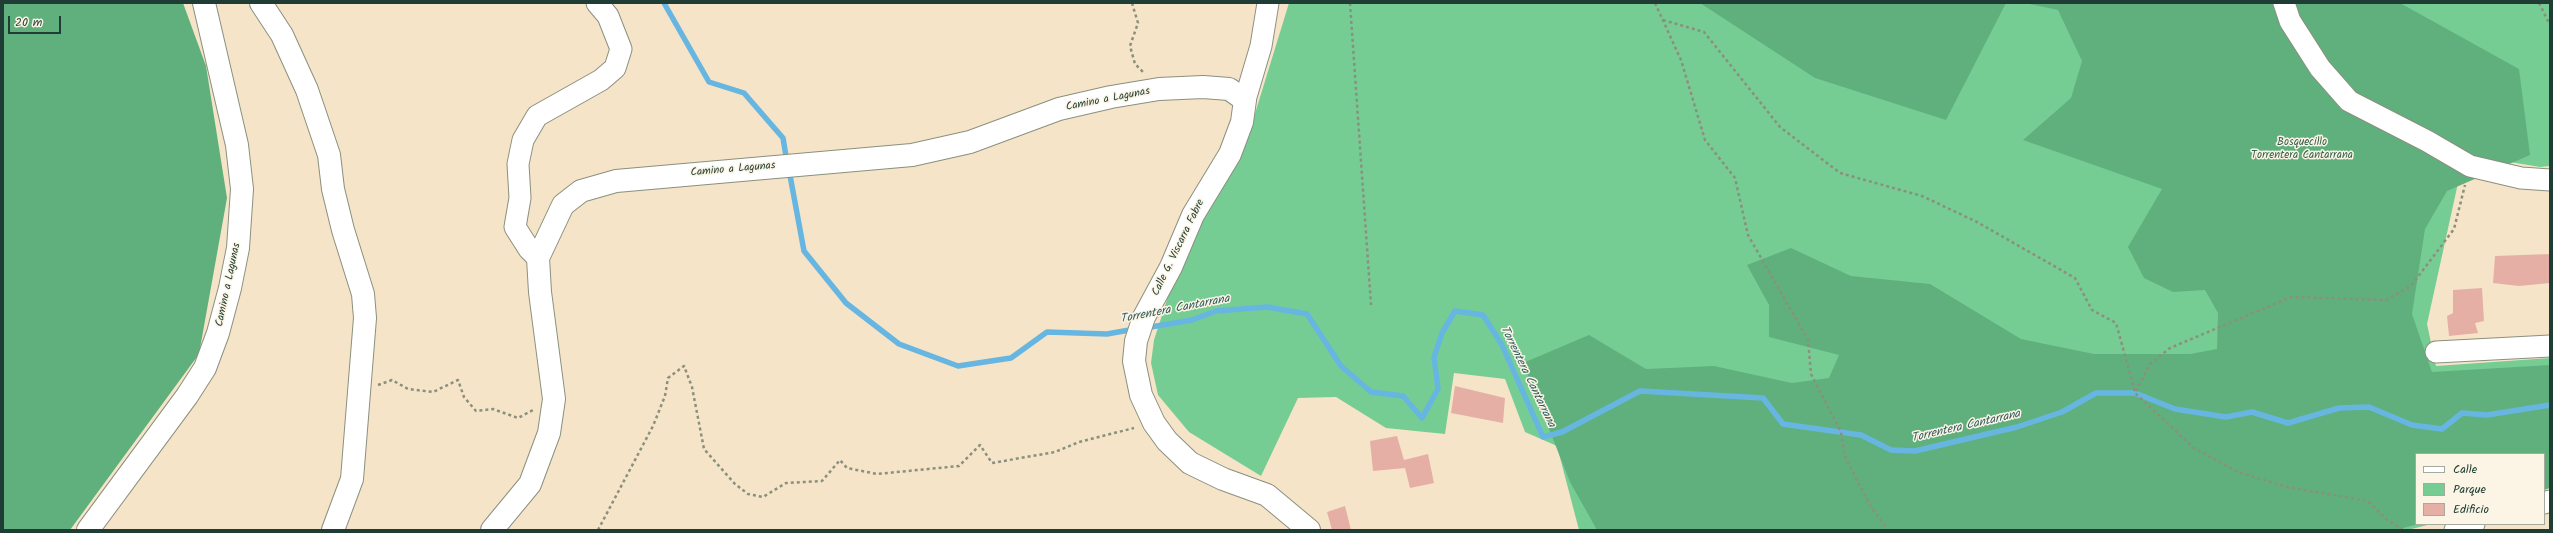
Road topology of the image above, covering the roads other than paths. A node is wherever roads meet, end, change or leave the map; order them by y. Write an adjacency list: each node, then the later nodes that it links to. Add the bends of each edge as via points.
1 (204, 3): 14 (street, Camino a Lagunas, via 237,145 242,189 238,248 230,288 205,368)
2 (261, 3): 15 (street, via 282,35 307,90 329,155 341,223 363,294 365,318 352,479)
3 (597, 3): 10 (street, via 608,16 621,49 615,68 601,80 538,116 523,140 518,164 520,198 515,227)
4 (1263, 3): 7 (street)
5 (1268, 3): 7 (street)
6 (2284, 3): 9 (street, via 2290,21 2320,68 2349,101 2470,166 2521,178)
7 (1260, 46): 8 (street)
8 (1245, 100): 10 (street, Camino a Lagunas, via 1229,89 1159,89 1059,109 970,142 912,154 616,181 581,191 563,205); 17 (street, Calle G. Viscarra Fabre, via 1242,122 1230,154 1193,214 1171,267 1144,317 1136,341 1134,361 1141,395 1154,423 1167,441 1190,463 1223,479 1267,495)
9 (2550, 180)
10 (538, 258): 16 (street, Camino a Lagunas, via 554,399 549,433 530,484)
11 (2550, 346): 12 (street)
12 (2436, 352)
13 (2471, 525): 18 (street)
14 (88, 530)
15 (333, 530)
16 (492, 530)
17 (1309, 530)
18 (2455, 530)

